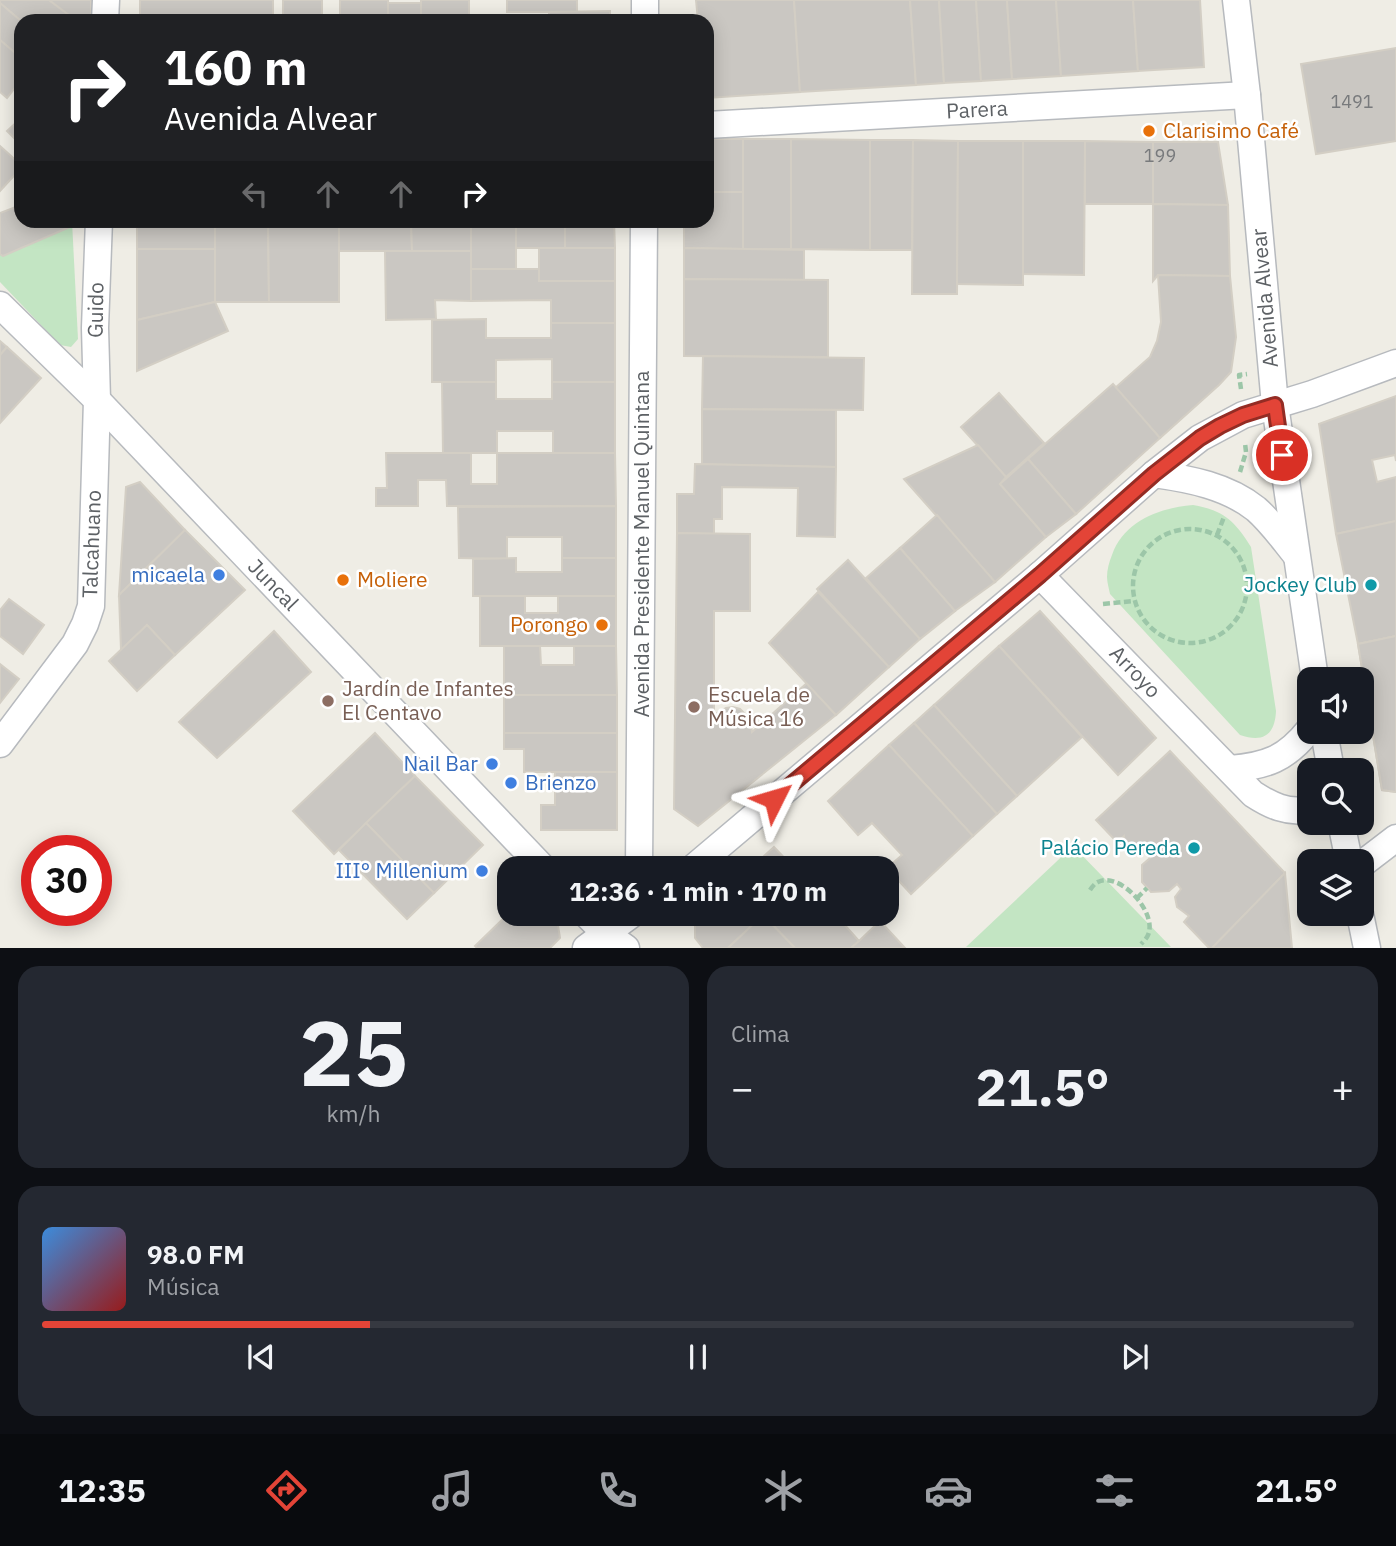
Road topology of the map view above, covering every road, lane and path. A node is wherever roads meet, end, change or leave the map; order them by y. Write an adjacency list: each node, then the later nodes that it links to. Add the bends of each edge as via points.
1 (1236, 0): 2 (street, Avenida Alvear)
2 (1247, 95): 3 (street, Parera); 9 (street, Avenida Alvear)
3 (714, 125)
4 (99, 228): 8 (street, Guido)
5 (644, 228): 22 (street, Avenida Presidente Manuel Quintana)
6 (0, 305): 8 (street, Juncal)
7 (1396, 363): 9 (street)
8 (97, 400): 16 (street, Talcahuano, via 91,606 75,644); 21 (street, Juncal)
9 (1275, 405): 10 (street, via 1220,426); 11 (street, Avenida Alvear)
10 (1154, 474): 11 (street, via 1188,479 1233,495 1255,508); 12 (street)
11 (1297, 556): 14 (street, Avenida Alvear)
12 (1040, 575): 17 (street, Arroyo); 23 (street)
13 (1210, 641): 13 (path, via 1239,618 1248,581 1243,563 1217,535 1180,529 1147,547 1132,582 1134,601 1155,632 1172,641)
14 (1313, 667)
15 (1297, 743): 17 (street, via 1267,764)
16 (0, 744)
17 (1230, 769): 18 (street, Arroyo, via 1265,802)
18 (1297, 810)
19 (1396, 838): 20 (street)
20 (1374, 855)
21 (532, 856)
22 (639, 856)
23 (707, 856)
24 (1147, 888): 26 (path)
25 (1090, 890): 26 (path, via 1098,881 1110,880)
26 (1136, 898): 31 (path, via 1151,926)
27 (617, 926): 30 (street)
28 (633, 926): 33 (street)
29 (1363, 926): 32 (street)
30 (596, 940): 33 (street)
31 (1141, 944)
32 (1369, 945)
33 (629, 947)

